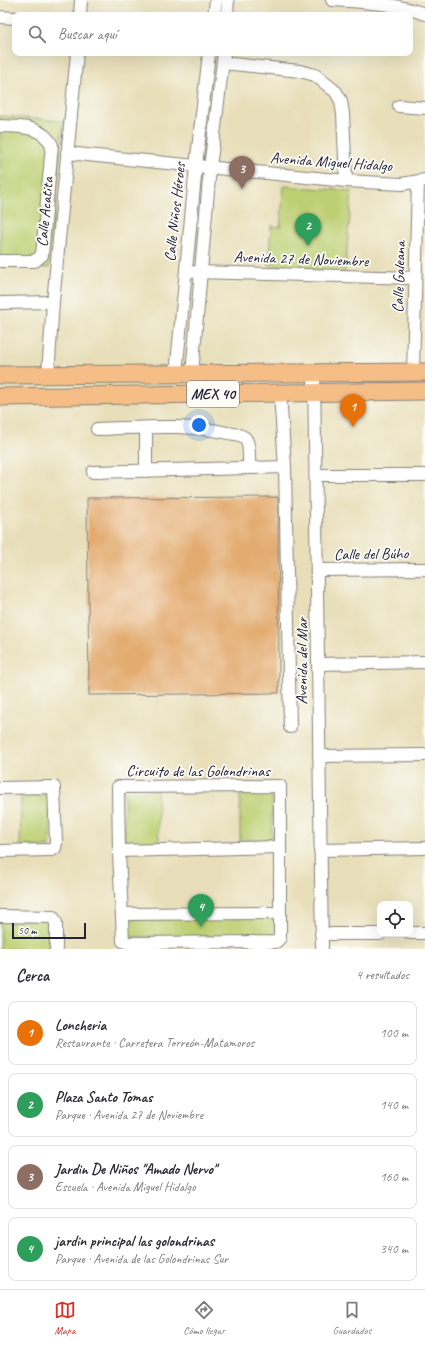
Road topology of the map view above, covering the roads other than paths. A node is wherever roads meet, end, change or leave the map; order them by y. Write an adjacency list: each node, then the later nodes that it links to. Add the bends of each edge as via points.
1 (81, 0): 6 (street)
2 (216, 0): 7 (street)
3 (228, 0): 8 (street)
4 (332, 0): 5 (street)
5 (385, 2): 9 (street)
6 (80, 12)
7 (214, 12)
8 (227, 12)
9 (425, 14)
10 (0, 17): 11 (street)
11 (12, 18)
12 (77, 56): 18 (street, Calle Acatita)
13 (209, 56): 19 (street, Calle Niños Héroes)
14 (223, 58): 20 (street, Calle Niños Héroes); 22 (street, via 300,70 315,76 336,92 341,101 343,114)
15 (399, 106): 16 (street)
16 (425, 108)
17 (0, 126): 23 (street, via 38,131 48,137 52,145 42,255 35,261)
18 (67, 153): 19 (street, Avenida Miguel Hidalgo); 27 (street, Calle Acatita)
19 (196, 166): 20 (street, Avenida Miguel Hidalgo); 24 (street, Calle Niños Héroes)
20 (210, 168): 22 (street, Avenida Miguel Hidalgo); 25 (street, Calle Niños Héroes)
21 (423, 181): 22 (street, Avenida Miguel Hidalgo, via 382,184); 26 (street, Calle Galeana)
22 (346, 182)
23 (0, 261)
24 (185, 271): 25 (street, Avenida 27 de Noviembre); 31 (street, Calle Niños Héroes)
25 (201, 272): 26 (street, Avenida 27 de Noviembre); 31 (street, Calle Niños Héroes)
26 (415, 278): 30 (street, Calle Galeana)
27 (53, 302): 28 (street); 33 (street, Calle Acatita)
28 (0, 303)
29 (314, 372): 30 (highway, MEX 40); 31 (highway, MEX 40); 35 (street, Avenida del Mar)
30 (419, 372)
31 (184, 374): 33 (highway, MEX 40)
32 (0, 375): 33 (highway, MEX 40)
33 (48, 375)
34 (425, 391): 35 (highway, MEX 40)
35 (315, 392): 36 (highway, MEX 40); 45 (street, Avenida del Mar)
36 (280, 393): 37 (highway, MEX 40); 40 (street)
37 (0, 397)
38 (146, 428): 39 (street); 41 (street, via 198,427 239,435 245,438 248,444); 42 (street)
39 (96, 429)
40 (285, 467): 41 (street); 50 (street)
41 (249, 468): 42 (street)
42 (146, 471): 43 (street)
43 (93, 472)
44 (425, 475): 45 (street)
45 (316, 476): 47 (street, Avenida del Mar)
46 (425, 569): 47 (street, Calle del Búho)
47 (318, 570): 49 (street, Avenida del Mar)
48 (425, 662): 49 (street)
49 (318, 664): 52 (street, Avenida del Mar)
50 (290, 727)
51 (425, 755): 52 (street)
52 (319, 756): 57 (street, Avenida del Mar)
53 (0, 788): 58 (street, via 54,787 56,842 52,850)
54 (280, 847): 56 (street); 56 (street, Circuito de las Golondrinas, via 280,786 118,787); 59 (street, Circuito de las Golondrinas)
55 (425, 848): 57 (street)
56 (119, 850): 60 (street, Circuito de las Golondrinas)
57 (320, 850): 64 (street, Avenida del Mar)
58 (0, 851)
59 (280, 913): 60 (street); 67 (street, Circuito de las Golondrinas, via 280,938 276,942)
60 (123, 914): 66 (street, Circuito de las Golondrinas, via 125,942)
61 (0, 916): 68 (street, via 53,917 56,923)
62 (413, 933): 63 (street)
63 (425, 933)
64 (321, 934): 65 (street); 69 (street, Avenida del Mar)
65 (377, 934)
66 (196, 946): 67 (street, Circuito de las Golondrinas)
67 (209, 946)
68 (56, 949)
69 (322, 949)

